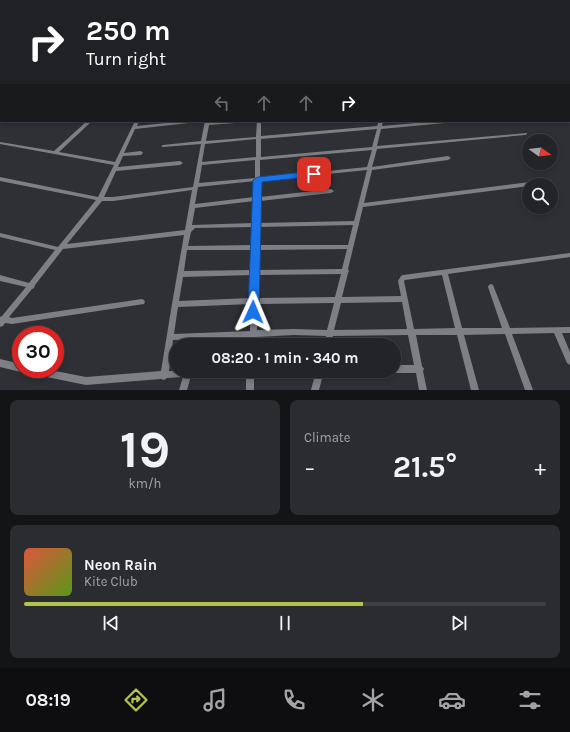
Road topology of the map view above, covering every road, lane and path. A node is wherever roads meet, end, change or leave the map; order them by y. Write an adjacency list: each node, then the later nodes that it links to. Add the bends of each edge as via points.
1 (89, 122): 17 (street)
2 (137, 122): 9 (street)
3 (189, 122): 9 (street)
4 (228, 122): 8 (street)
5 (259, 122): 12 (street)
6 (381, 122): 10 (street)
7 (445, 122): 10 (street)
8 (207, 123): 14 (street)
9 (134, 128): 19 (street)
10 (379, 128): 12 (street); 16 (street)
11 (522, 134): 16 (street)
12 (259, 139): 14 (street); 21 (street)
13 (0, 142): 17 (street)
14 (203, 143): 15 (street); 23 (street)
15 (164, 146)
16 (375, 148): 21 (street); 25 (street)
17 (55, 153): 24 (street)
18 (141, 154): 19 (street)
19 (122, 155): 24 (street)
20 (448, 158): 25 (street)
21 (258, 159): 23 (street); 27 (street)
22 (180, 164): 24 (street)
23 (200, 164): 29 (street)
24 (116, 167): 31 (street)
25 (370, 168): 27 (street); 33 (street)
26 (0, 179): 31 (street)
27 (258, 179): 29 (street); 32 (street)
28 (522, 185): 33 (street)
29 (195, 186): 31 (street); 34 (street)
30 (331, 191): 32 (street)
31 (100, 200): 41 (street)
32 (257, 200): 34 (street); 36 (street)
33 (361, 205): 35 (street)
34 (192, 206): 37 (street)
35 (357, 223): 36 (street); 40 (street)
36 (256, 225): 37 (street, via 194,226); 39 (street)
37 (187, 232): 41 (street); 42 (street)
38 (0, 235): 41 (street)
39 (257, 247): 40 (street); 42 (street); 45 (street)
40 (351, 247): 44 (street)
41 (60, 248): 49 (street)
42 (186, 248): 47 (street)
43 (570, 255): 46 (street)
44 (346, 271): 45 (street); 52 (street)
45 (255, 272): 47 (street); 53 (street)
46 (444, 272): 51 (street, via 403,278 401,281); 61 (street)
47 (180, 274): 55 (street)
48 (0, 278): 49 (street)
49 (32, 286): 56 (street)
50 (491, 287): 58 (street)
51 (405, 299): 52 (street); 60 (street)
52 (338, 300): 53 (street); 62 (street)
53 (253, 301): 55 (street); 63 (street)
54 (142, 302): 56 (street)
55 (175, 304): 64 (street)
56 (1, 321)
57 (570, 330): 59 (street)
58 (508, 331): 59 (street); 61 (street); 83 (street)
59 (557, 331): 67 (street)
60 (412, 332): 61 (street); 62 (street); 71 (street)
61 (460, 332): 82 (street)
62 (330, 333): 63 (street); 66 (street)
63 (254, 334): 64 (street); 65 (street)
64 (170, 337): 73 (street)
65 (254, 338)
66 (329, 338)
67 (570, 361)
68 (0, 363): 69 (street)
69 (12, 366)
70 (401, 369): 71 (street)
71 (420, 369): 81 (street)
72 (64, 376): 73 (street, via 86,381)
73 (164, 376): 74 (street)
74 (169, 376)
75 (187, 378): 78 (street)
76 (250, 378): 79 (street)
77 (318, 378): 80 (street)
78 (183, 390)
79 (250, 390)
80 (315, 390)
81 (423, 390)
82 (475, 390)
83 (529, 390)

